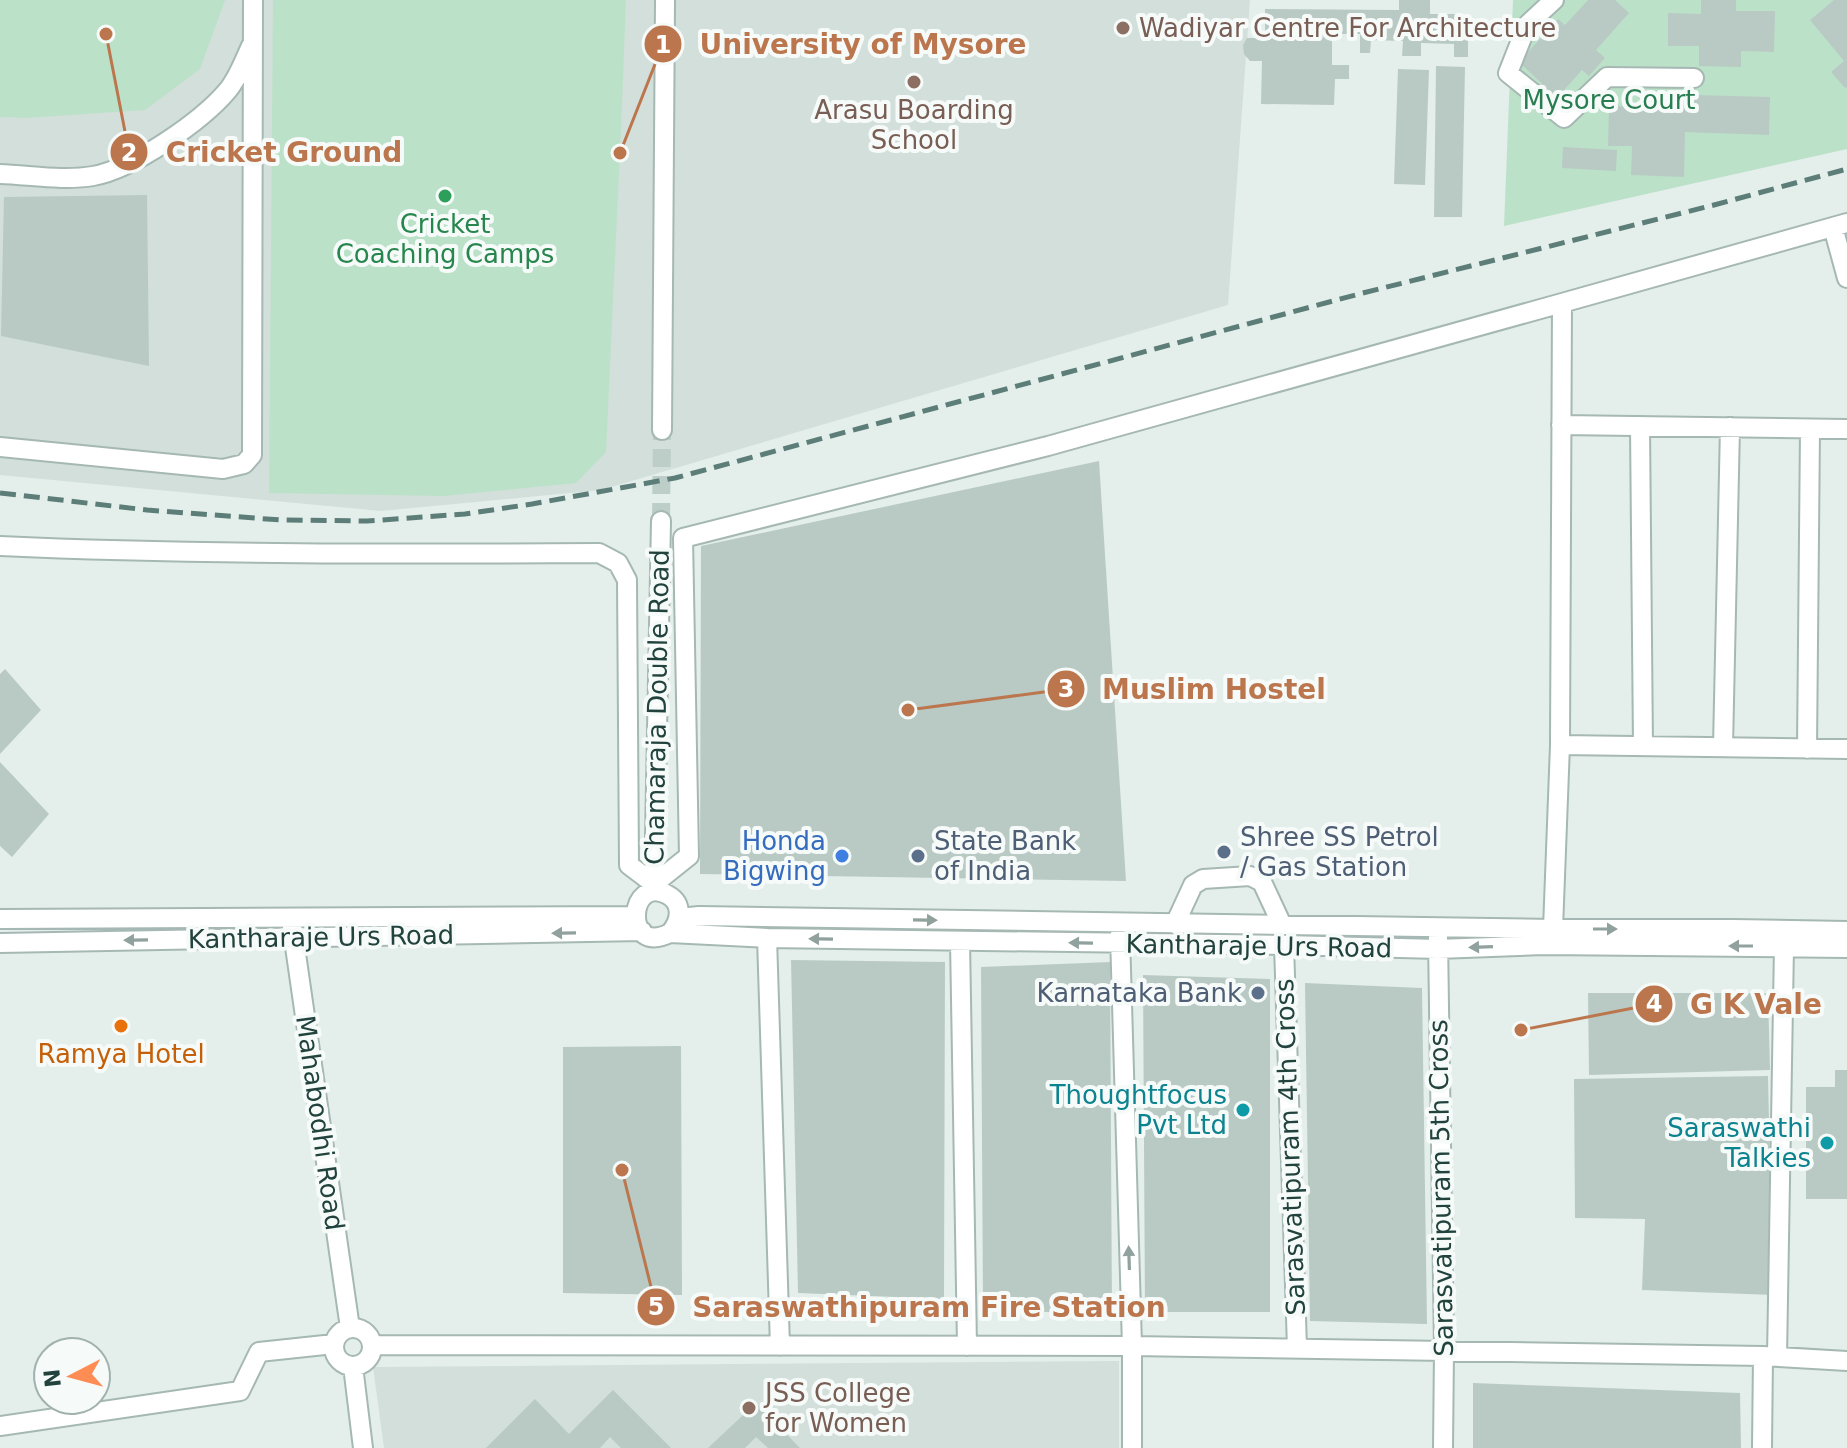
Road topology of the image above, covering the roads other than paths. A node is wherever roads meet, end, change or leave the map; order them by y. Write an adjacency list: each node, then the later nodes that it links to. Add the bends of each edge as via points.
1 (253, 0): 4 (street)
2 (665, 0): 15 (street)
3 (1554, 0): 5 (street, via 1527,25 1508,73 1564,118 1607,77)
4 (253, 40): 6 (street, via 218,101 139,157 93,176); 16 (street, via 252,455 244,464 223,469)
5 (1694, 78)
6 (0, 174)
7 (1840, 225): 8 (street); 9 (street)
8 (1847, 278)
9 (1562, 303): 10 (street); 24 (street, via 1048,446 683,538 689,856)
10 (1561, 425): 11 (street); 19 (street)
11 (1640, 426): 12 (street); 20 (street)
12 (1730, 427): 13 (street); 21 (street)
13 (1810, 429): 14 (street); 22 (street)
14 (1847, 429)
15 (662, 430)
16 (0, 447)
17 (661, 521): 24 (street, Chamaraja Double Road)
18 (0, 546): 24 (street, via 599,553 618,563 627,580 629,865)
19 (1560, 745): 20 (street); 33 (street)
20 (1643, 746): 21 (street)
21 (1723, 747): 22 (street)
22 (1807, 749): 23 (street)
23 (1847, 749)
24 (654, 888): 27 (street, via 637,905); 30 (street, via 677,905)
25 (292, 917): 26 (street, Kantharaje Urs Road); 27 (street, Kantharaje Urs Road); 35 (street, Mahabodhi Road)
26 (0, 919)
27 (638, 923): 30 (street, via 656,937); 35 (street, Kantharaje Urs Road, one-way to 35)
28 (1120, 923): 29 (street, Kantharaje Urs Road); 30 (street, Kantharaje Urs Road, one-way to 28, via 699,916); 39 (street)
29 (1175, 924): 31 (street, Kantharaje Urs Road); 31 (street, via 1193,885 1203,879 1250,876 1262,882)
30 (674, 925): 36 (street, Kantharaje Urs Road)
31 (1282, 925): 32 (street, Kantharaje Urs Road)
32 (1438, 928): 33 (street, Kantharaje Urs Road); 43 (street, Sarasvatipuram 5th Cross)
33 (1553, 929): 34 (street, Kantharaje Urs Road, one-way to 34)
34 (1847, 931)
35 (293, 938): 38 (street, Kantharaje Urs Road, one-way to 38); 44 (street, Mahabodhi Road)
36 (767, 938): 37 (street, Kantharaje Urs Road, one-way to 36); 47 (street)
37 (960, 941): 39 (street, Kantharaje Urs Road, one-way to 37); 48 (street)
38 (0, 943)
39 (1120, 944): 40 (street, Kantharaje Urs Road); 49 (street, one-way to 39)
40 (1284, 945): 43 (street, Kantharaje Urs Road); 50 (street, Sarasvatipuram 4th Cross)
41 (1784, 946): 42 (street, Kantharaje Urs Road); 43 (street, Kantharaje Urs Road, one-way to 43); 52 (street)
42 (1847, 948)
43 (1438, 949): 51 (street, Sarasvatipuram 5th Cross)
44 (350, 1328): 45 (street, via 339,1333); 46 (street, via 361,1329)
45 (334, 1344): 54 (street, via 341,1362); 55 (street, via 259,1352 240,1391)
46 (372, 1345): 47 (street); 54 (street, via 366,1361)
47 (780, 1346): 48 (street)
48 (967, 1346): 49 (street)
49 (1132, 1346): 50 (street); 57 (street)
50 (1297, 1348): 51 (street)
51 (1444, 1350): 52 (street); 58 (street, Sarasvatipuram 5th Cross)
52 (1770, 1356): 53 (street); 59 (street)
53 (1847, 1361)
54 (353, 1366): 56 (street)
55 (0, 1426)
56 (363, 1448)
57 (1132, 1448)
58 (1443, 1448)
59 (1762, 1448)

